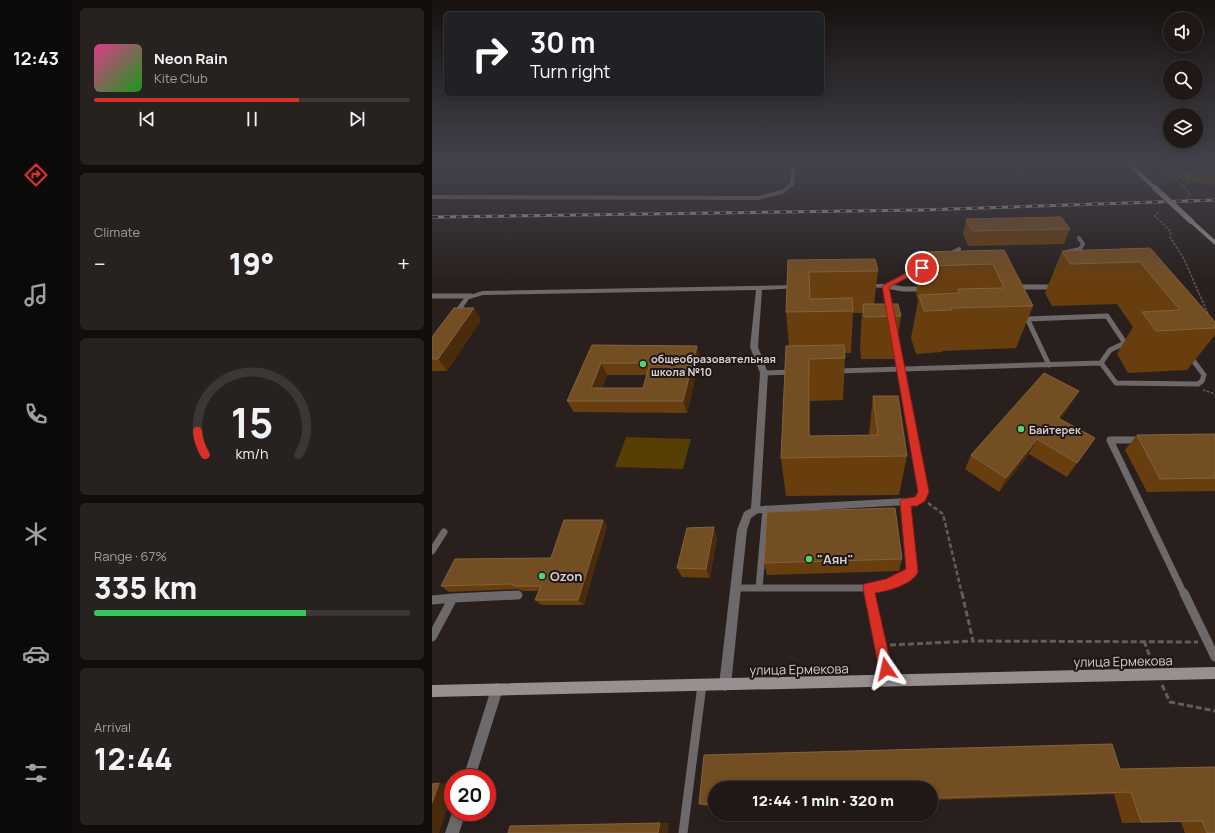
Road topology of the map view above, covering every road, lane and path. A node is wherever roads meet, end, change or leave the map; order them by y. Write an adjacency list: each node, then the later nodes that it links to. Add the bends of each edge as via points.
1 (1171, 203): 4 (main road, bridge)
2 (1158, 212): 20 (path, via 1155,216 1172,232 1170,237 1180,251)
3 (1079, 238): 6 (lane, via 1083,244 1080,249 1066,252)
4 (1215, 243)
5 (959, 249): 7 (lane)
6 (1065, 256)
7 (939, 259)
8 (932, 262): 10 (lane)
9 (862, 286): 10 (street)
10 (886, 286): 14 (lane); 19 (lane)
11 (1062, 286): 15 (lane, via 1013,288)
12 (806, 287): 13 (street)
13 (759, 288): 17 (street, via 482,293); 30 (street, via 754,347)
14 (933, 289)
15 (1016, 294)
16 (432, 296): 17 (lane)
17 (471, 296): 22 (street)
18 (1024, 312): 21 (lane)
19 (891, 316)
20 (1210, 318)
21 (1027, 319): 25 (lane, via 1107,316 1125,343 1110,350); 26 (lane)
22 (450, 320)
23 (893, 332): 27 (lane)
24 (1186, 350): 25 (lane, via 1204,375 1198,384 1116,383)
25 (1101, 363): 26 (lane)
26 (1049, 366): 27 (lane)
27 (900, 370): 28 (lane); 32 (lane, via 924,492)
28 (832, 371)
29 (802, 372): 30 (lane)
30 (764, 373): 35 (street)
31 (1148, 440): 46 (lane, via 1110,440)
32 (922, 498): 33 (lane); 45 (path, via 943,514)
33 (905, 502): 34 (lane); 40 (lane, via 912,572 900,580)
34 (766, 509): 35 (lane); 39 (lane)
35 (756, 510): 38 (street, via 747,515 742,530)
36 (444, 532): 37 (lane)
37 (432, 551)
38 (735, 588): 39 (lane); 52 (street)
39 (759, 588): 40 (lane)
40 (868, 588): 47 (lane)
41 (518, 595): 42 (lane)
42 (453, 598): 43 (lane); 44 (lane)
43 (432, 600)
44 (432, 637)
45 (973, 641): 46 (path); 47 (path)
46 (1208, 643): 48 (lane)
47 (881, 646): 50 (lane)
48 (1215, 657)
49 (1215, 673): 50 (main road, улица Ермекова)
50 (888, 681): 52 (main road, улица Ермекова)
51 (702, 685): 52 (main road, улица Ермекова); 53 (main road, улица Ермекова); 58 (lane)
52 (725, 685)
53 (498, 689): 54 (main road, улица Ермекова); 55 (street)
54 (432, 691)
55 (472, 769)
56 (456, 821): 57 (street)
57 (452, 833)
58 (683, 833)

